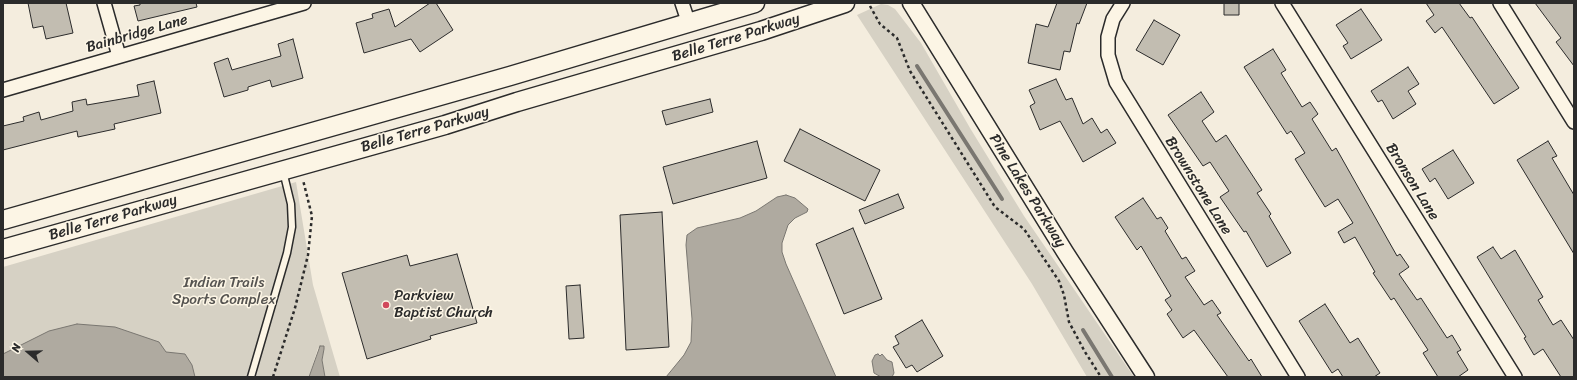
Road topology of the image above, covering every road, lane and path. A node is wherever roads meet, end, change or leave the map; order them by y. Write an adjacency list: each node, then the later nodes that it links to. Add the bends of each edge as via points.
1 (104, 3): 12 (street)
2 (682, 3): 11 (street)
3 (755, 3): 11 (main road, Belle Terre Parkway)
4 (845, 3): 15 (main road, Belle Terre Parkway, via 696,51)
5 (911, 3): 22 (street, Pine Lakes Parkway, via 1065,252)
6 (1123, 3): 23 (street, Brownstone Lane, via 1113,19 1108,37 1108,55 1116,82)
7 (1282, 3): 24 (street, Bronson Lane)
8 (1500, 3): 14 (street)
9 (298, 4): 12 (street, Bainbridge Lane)
10 (870, 6): 21 (path, via 880,24 897,38 910,71 995,207 1024,229 1058,281 1075,336)
11 (689, 24): 17 (main road, Belle Terre Parkway)
12 (120, 56): 13 (street, Bainbridge Lane)
13 (3, 90)
14 (1574, 122)
15 (283, 170): 18 (main road, Belle Terre Parkway); 19 (lane, via 292,218 287,253)
16 (302, 177): 20 (path, via 312,216 308,254 295,308)
17 (3, 220)
18 (3, 249)
19 (251, 377)
20 (273, 377)
21 (1100, 377)
22 (1146, 377)
23 (1298, 377)
24 (1515, 377)

